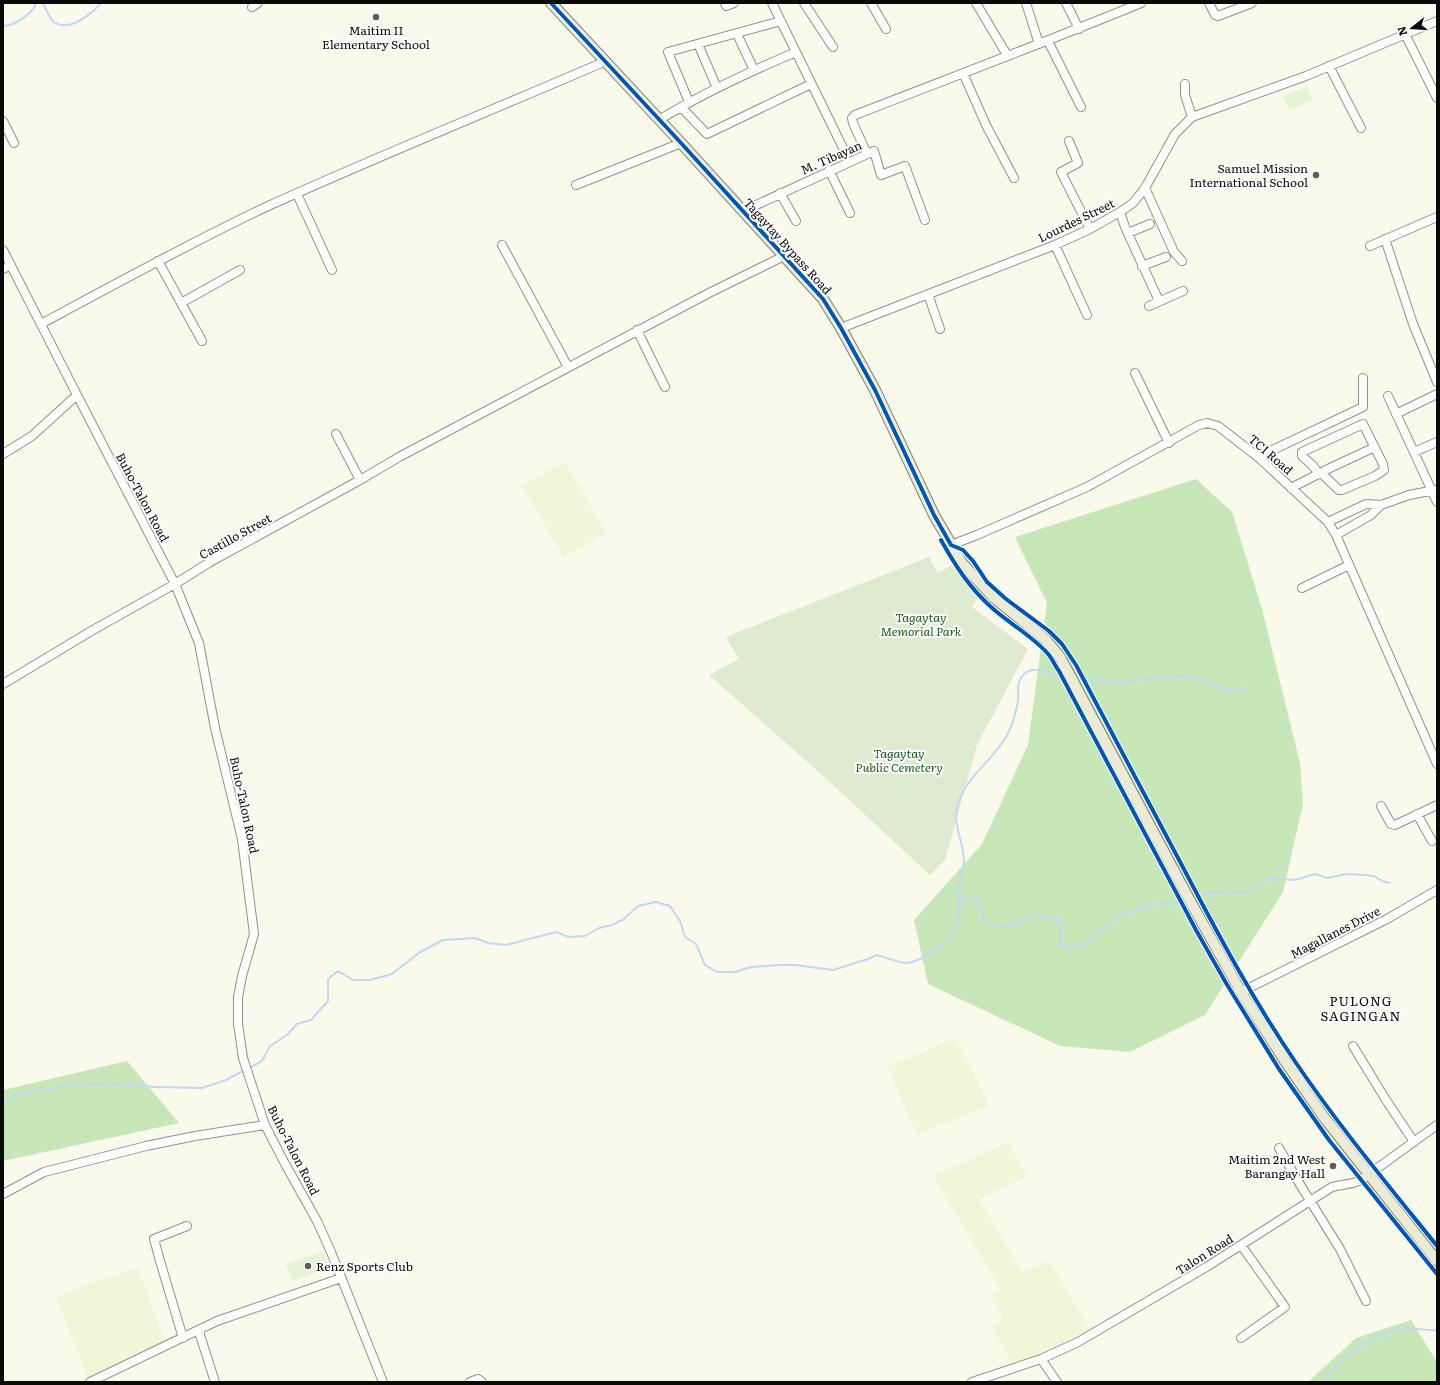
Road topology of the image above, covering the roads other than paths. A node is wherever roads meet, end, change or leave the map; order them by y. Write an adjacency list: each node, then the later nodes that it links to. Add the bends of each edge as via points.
1 (551, 3): 25 (main road, Tagaytay Bypass Road)
2 (725, 3): 3 (street, via 726,6)
3 (734, 3)
4 (772, 3): 13 (street)
5 (804, 3): 22 (street)
6 (871, 3): 15 (street)
7 (976, 3): 24 (street)
8 (1026, 3): 21 (street)
9 (1066, 3): 16 (street)
10 (1141, 3): 16 (street)
11 (1209, 3): 12 (street, via 1218,16)
12 (1252, 3)
13 (781, 21): 17 (street); 23 (street)
14 (1437, 21): 18 (street, Lourdes Street)
15 (886, 29)
16 (1079, 29): 19 (street)
17 (737, 34): 20 (street); 27 (street)
18 (1405, 34): 26 (street, Lourdes Street); 32 (street)
19 (1048, 40): 21 (street); 35 (street)
20 (698, 44): 31 (street); 33 (street, via 668,52)
21 (1039, 44): 24 (street)
22 (833, 47)
23 (796, 52): 27 (street); 29 (street)
24 (1007, 55): 28 (street)
25 (606, 61): 37 (main road, Tagaytay Bypass Road); 50 (street, via 370,160)
26 (1329, 66): 36 (street, Lourdes Street); 39 (street)
27 (754, 70): 31 (street)
28 (963, 73): 44 (street, via 855,115 852,118 853,123); 46 (street, via 986,125)
29 (811, 84): 34 (street, via 707,134); 43 (street)
30 (1185, 84): 36 (street, via 1185,95)
31 (717, 88): 33 (street)
32 (1437, 98)
33 (688, 102): 34 (street)
34 (681, 106): 37 (street)
35 (1081, 107)
36 (1192, 117): 48 (street, Lourdes Street, via 1175,134)
37 (659, 120): 42 (main road, Tagaytay Bypass Road)
38 (3, 121): 41 (street)
39 (1361, 128)
40 (1069, 141): 58 (street, via 1078,163 1061,172)
41 (14, 143)
42 (681, 143): 47 (street); 51 (main road, Tagaytay Bypass Road)
43 (844, 150)
44 (867, 154): 45 (street, M. Tibayan); 55 (street, M. Tibayan, via 874,151 881,175 905,166)
45 (829, 170): 49 (street, M. Tibayan); 53 (street)
46 (1014, 178)
47 (576, 185)
48 (1145, 188): 52 (street, Lourdes Street, via 1133,203); 68 (street, via 1174,252)
49 (780, 193): 51 (street, M. Tibayan); 56 (street)
50 (297, 194): 67 (street); 73 (street)
51 (743, 211): 65 (main road, Tagaytay Bypass Road)
52 (1120, 212): 58 (street, Lourdes Street); 59 (street)
53 (850, 213)
54 (1437, 217): 60 (street)
55 (926, 220)
56 (796, 221)
57 (1150, 224): 59 (street)
58 (1090, 229): 62 (street, Lourdes Street)
59 (1128, 234): 70 (street)
60 (1385, 239): 63 (street); 88 (street, via 1413,324)
61 (502, 245): 85 (street)
62 (1055, 245): 75 (street, Lourdes Street); 79 (street)
63 (1370, 246)
64 (3, 250): 69 (street, Buho-Talon Road)
65 (784, 256): 81 (main road, Tagaytay Bypass Road, via 823,300); 83 (street, Castillo Street)
66 (1166, 257): 70 (street)
67 (158, 261): 77 (street); 80 (street)
68 (1182, 261)
69 (11, 265): 71 (street); 80 (street, Buho-Talon Road)
70 (1142, 266): 76 (street)
71 (3, 269)
72 (240, 270): 77 (street)
73 (332, 270)
74 (1183, 291): 76 (street)
75 (928, 294): 81 (street, Lourdes Street); 82 (street)
76 (1159, 302): 78 (street)
77 (181, 303): 84 (street)
78 (1149, 306)
79 (1087, 316)
80 (41, 324): 91 (street, Buho-Talon Road)
81 (841, 328): 109 (main road, Tagaytay Bypass Road, via 875,390 923,494)
82 (940, 329)
83 (637, 330): 85 (street, Castillo Street); 89 (street)
84 (202, 341)
85 (568, 367): 102 (street, Castillo Street)
86 (1135, 373): 95 (street)
87 (1363, 378): 100 (street, via 1363,407)
88 (1437, 382)
89 (665, 387)
90 (1437, 394): 93 (street)
91 (77, 396): 99 (street, via 32,436); 111 (street, Buho-Talon Road)
92 (1388, 396): 93 (street)
93 (1396, 414): 98 (street)
94 (336, 434): 102 (street)
95 (1169, 442): 100 (street, TCI Road, via 1207,423 1218,426); 109 (street, TCI Road, via 1087,487)
96 (1437, 442): 98 (street)
97 (1375, 447): 101 (street); 101 (street, via 1384,470 1374,476 1339,490); 101 (street, via 1363,424 1302,452 1302,456)
98 (1414, 452): 104 (street)
99 (3, 454)
100 (1258, 457): 103 (street, TCI Road)
101 (1320, 474): 103 (street)
102 (360, 480): 111 (street, Castillo Street, via 210,562)
103 (1291, 488): 107 (street, TCI Road)
104 (1434, 490): 105 (street); 106 (street)
105 (1437, 502)
106 (1381, 505): 107 (street, via 1366,504); 108 (street, via 1371,516)
107 (1328, 522): 108 (street, TCI Road)
108 (1336, 535): 110 (street, TCI Road)
109 (951, 545): 120 (main road, Tagaytay Bypass Road, via 962,563 987,592 1044,639 1060,657)
110 (1349, 565): 112 (street); 114 (street, TCI Road)
111 (175, 584): 113 (street, Castillo Street); 122 (street, Buho-Talon Road, via 199,643 215,728 242,839 254,934 238,997 238,1024 243,1058)
112 (1302, 588)
113 (3, 684)
114 (1436, 760)
115 (1437, 805): 117 (street)
116 (1381, 806): 117 (street, via 1391,824 1395,825)
117 (1417, 814): 118 (street)
118 (1432, 841)
119 (1437, 890): 120 (street, Magallanes Drive, via 1387,919)
120 (1242, 992): 126 (main road, Tagaytay Bypass Road, via 1305,1091)
121 (1353, 1046): 124 (street)
122 (265, 1125): 127 (street, via 181,1139 44,1172); 132 (street, Buho-Talon Road, via 317,1221)
123 (1437, 1125): 124 (street, Talon Road)
124 (1414, 1142): 126 (street, Talon Road)
125 (1279, 1148): 128 (street)
126 (1369, 1175): 128 (street, Talon Road, via 1352,1184 1332,1187); 131 (main road, Tagaytay Bypass Road)
127 (3, 1194)
128 (1310, 1201): 130 (street, Talon Road); 133 (street, via 1340,1249)
129 (187, 1226): 135 (street, via 154,1239)
130 (1241, 1245): 136 (street, via 1285,1307); 137 (street, Talon Road, via 1145,1304 1078,1342)
131 (1437, 1261)
132 (341, 1278): 134 (street); 140 (street, Buho-Talon Road)
133 (1366, 1302)
134 (200, 1329): 135 (street); 139 (street)
135 (183, 1338): 138 (street)
136 (1241, 1338)
137 (1041, 1359): 143 (street, Talon Road); 144 (street)
138 (90, 1382)
139 (215, 1382)
140 (383, 1382)
141 (470, 1382): 142 (street, via 478,1379)
142 (482, 1382)
143 (972, 1382)
144 (1057, 1382)

